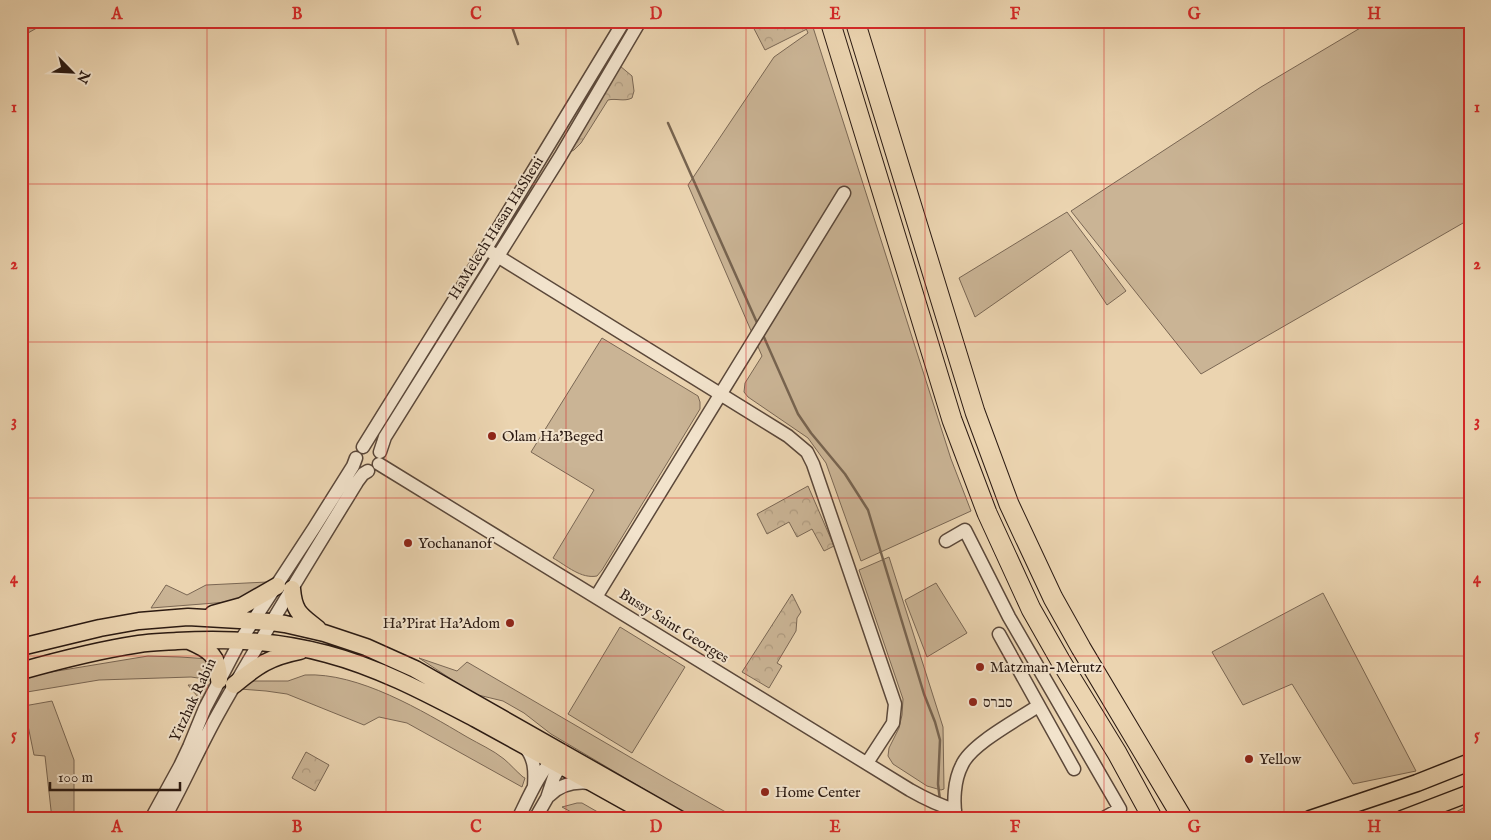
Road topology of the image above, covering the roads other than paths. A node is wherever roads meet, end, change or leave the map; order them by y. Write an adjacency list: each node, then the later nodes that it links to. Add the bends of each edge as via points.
1 (624, 21): 6 (street, HaMelech Hasan HaSheni)
2 (640, 21): 7 (street, HaMelech Hasan HaSheni)
3 (830, 21): 40 (highway, via 952,420 987,513 1031,609)
4 (855, 21): 48 (highway, via 975,412 1009,504 1053,598)
5 (844, 193): 8 (street)
6 (486, 249): 7 (street); 9 (street, HaMelech Hasan HaSheni)
7 (498, 256): 8 (street); 11 (street, HaMelech Hasan HaSheni, via 385,436)
8 (721, 395): 15 (street); 33 (street, via 798,444 814,464 895,704 893,723)
9 (363, 446): 10 (street); 11 (street, via 372,446)
10 (356, 458): 12 (street, via 360,467); 14 (street)
11 (379, 458): 12 (street, via 376,468); 15 (street, Bussy Saint Georges)
12 (368, 471): 14 (street, via 357,482)
13 (946, 541): 47 (street, via 965,530 1009,617 1120,810)
14 (284, 588): 16 (main road, via 242,606); 17 (street); 18 (street); 19 (main road, via 299,613)
15 (596, 597): 33 (street, Bussy Saint Georges)
16 (197, 617): 17 (main road); 24 (main road, via 140,621)
17 (253, 622): 18 (main road); 22 (street, Yitzhak Rabin)
18 (271, 622): 19 (main road); 23 (street)
19 (324, 633): 31 (main road, via 396,660)
20 (999, 634): 29 (street)
21 (187, 640): 22 (main road); 26 (main road, via 141,643); 27 (main road, via 214,657)
22 (240, 641): 23 (main road); 27 (street, Yitzhak Rabin)
23 (259, 642): 25 (main road); 28 (street, Yitzhak Rabin)
24 (21, 647)
25 (308, 650): 28 (main road, via 273,658); 30 (main road, via 351,661 392,677)
26 (21, 671)
27 (219, 680): 41 (street, Yitzhak Rabin, via 198,722 190,747)
28 (234, 685): 42 (street, Yitzhak Rabin)
29 (1038, 706): 34 (street); 39 (street, via 988,738 966,758 958,775)
30 (520, 743): 31 (main road); 36 (street, via 531,754 535,771)
31 (558, 759): 35 (main road); 36 (street); 38 (street); 46 (main road)
32 (1470, 762): 49 (main road)
33 (867, 763): 39 (street, Bussy Saint Georges, via 927,800)
34 (1074, 769)
35 (592, 783): 38 (street, via 566,784); 45 (main road)
36 (534, 789): 43 (street)
37 (1470, 793): 50 (main road)
38 (547, 798): 44 (street)
39 (954, 812)
40 (1152, 817)
41 (151, 819)
42 (164, 819)
43 (518, 819)
44 (534, 819)
45 (656, 819)
46 (680, 819)
47 (1102, 819)
48 (1183, 819)
49 (1310, 819)
50 (1402, 819)

